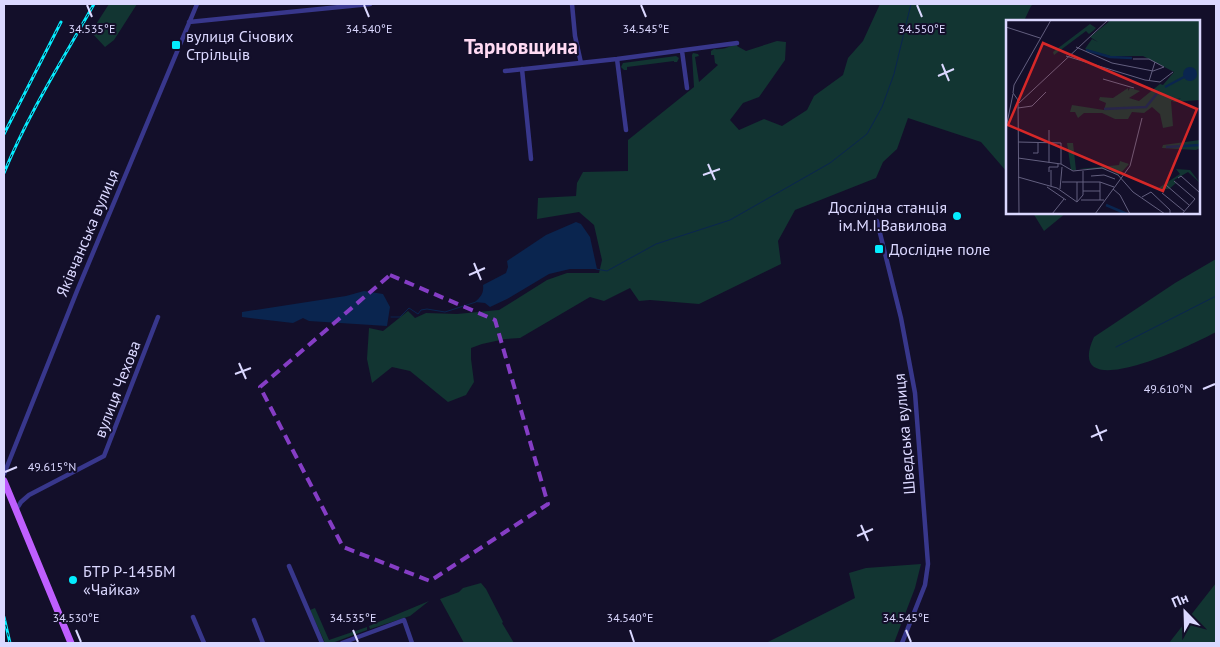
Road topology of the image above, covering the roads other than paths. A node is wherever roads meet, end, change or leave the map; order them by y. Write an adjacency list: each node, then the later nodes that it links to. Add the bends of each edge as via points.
1 (197, 4): 4 (street, Яківчанська вулиця)
2 (370, 4): 4 (street)
3 (572, 4): 8 (street, via 574,36)
4 (189, 22): 16 (street, Яківчанська вулиця)
5 (737, 43): 6 (street)
6 (682, 51): 7 (street); 11 (street)
7 (617, 59): 8 (street); 12 (street)
8 (581, 63): 9 (street)
9 (522, 69): 10 (street); 13 (street)
10 (505, 71)
11 (687, 88)
12 (626, 130)
13 (531, 159)
14 (877, 221): 28 (street, Шведська вулиця, via 901,318 915,393 928,564 925,585)
15 (158, 317): 18 (street, вулиця Чехова, via 104,456 29,495)
16 (4, 474)
17 (4, 480): 18 (main road)
18 (16, 510): 22 (main road)
19 (290, 566): 25 (street)
20 (193, 617): 23 (street)
21 (254, 620): 24 (street)
22 (71, 643)
23 (204, 643)
24 (263, 643)
25 (322, 643)
26 (342, 643): 27 (street, via 404,620)
27 (412, 643)
28 (902, 643)

